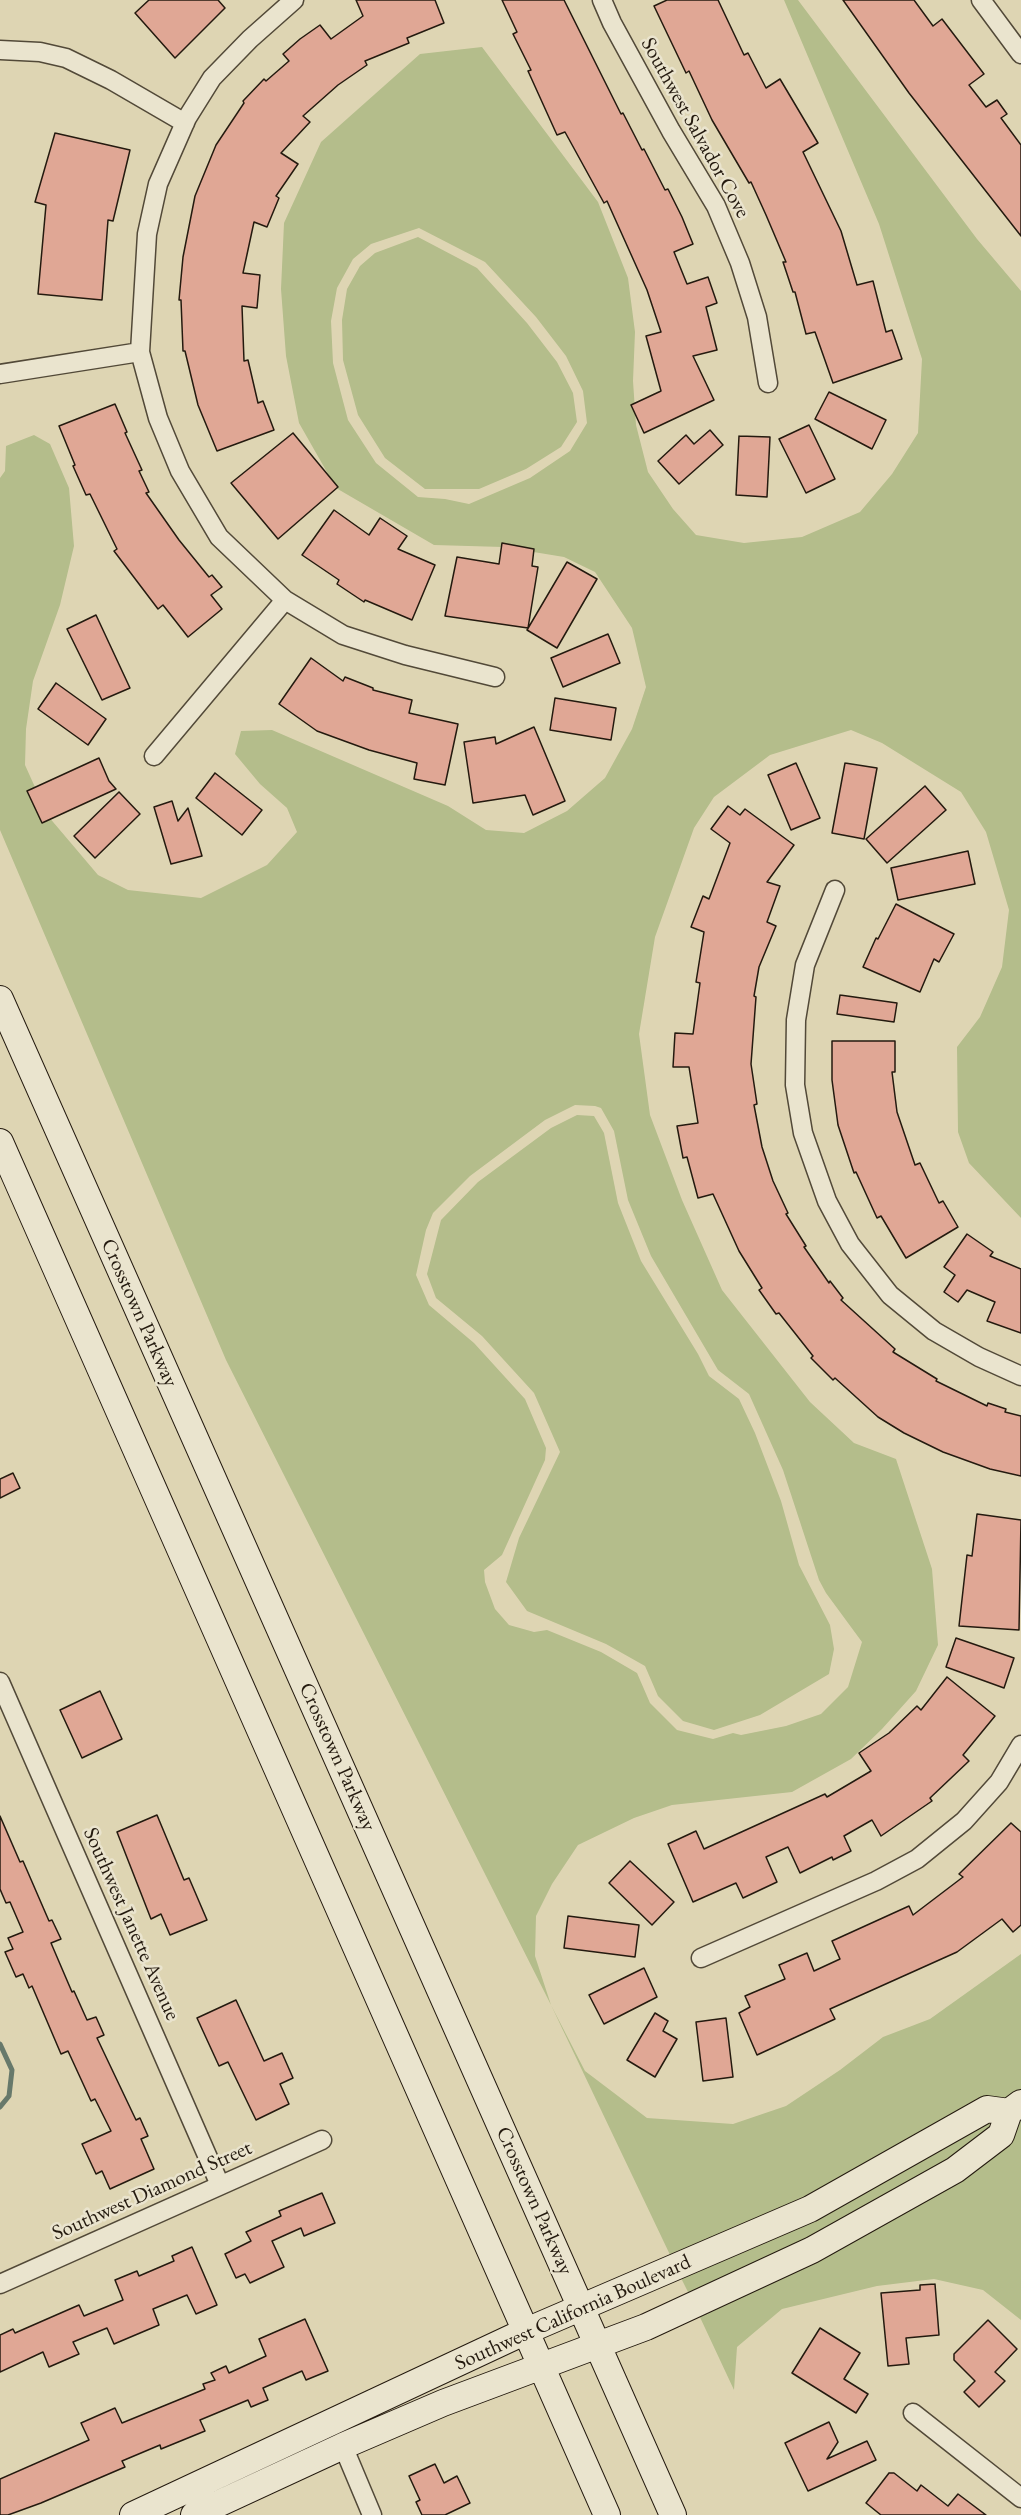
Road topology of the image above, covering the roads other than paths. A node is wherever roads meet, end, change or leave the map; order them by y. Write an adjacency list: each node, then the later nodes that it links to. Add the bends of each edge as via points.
1 (294, 0): 6 (street, via 212,78)
2 (602, 0): 9 (street, Southwest Salvador Cove, via 671,131 716,206 757,317)
3 (981, 0): 5 (street)
4 (0, 50): 6 (street, via 66,58)
5 (1021, 54)
6 (185, 123): 7 (street, via 158,184 147,234)
7 (140, 352): 8 (street); 10 (street, via 158,418 180,471 219,537)
8 (0, 374)
9 (768, 383)
10 (285, 600): 11 (street, via 343,635 405,656); 12 (street)
11 (495, 677)
12 (154, 756)
13 (835, 890): 16 (street, via 805,966 796,1031 795,1085 803,1133 827,1201 850,1244 890,1295 934,1331)
14 (0, 999): 24 (main road, Crosstown Parkway)
15 (0, 1142): 25 (main road)
16 (1021, 1376)
17 (0, 1682): 22 (street, Southwest Janette Avenue)
18 (1021, 1745): 19 (street, via 999,1782 964,1821 917,1859)
19 (700, 1958)
20 (1015, 2107): 24 (main road, Southwest California Boulevard, via 987,2109 810,2209); 26 (main road, Southwest California Boulevard, via 1001,2135 955,2170 882,2212 812,2250 646,2326)
21 (322, 2140): 22 (street, Southwest Diamond Street)
22 (220, 2185): 23 (street, Southwest Diamond Street)
23 (0, 2284)
24 (581, 2308): 25 (main road, Southwest California Boulevard); 26 (main road, Crosstown Parkway)
25 (524, 2332): 27 (main road); 31 (main road, Southwest California Boulevard)
26 (597, 2344): 27 (main road, Southwest California Boulevard); 35 (main road, Crosstown Parkway)
27 (540, 2366): 29 (main road, Southwest California Boulevard); 34 (main road)
28 (913, 2413): 30 (street)
29 (343, 2446): 32 (main road, Southwest California Boulevard); 33 (street)
30 (1021, 2498)
31 (133, 2515)
32 (194, 2515)
33 (372, 2515)
34 (606, 2515)
35 (673, 2515)

